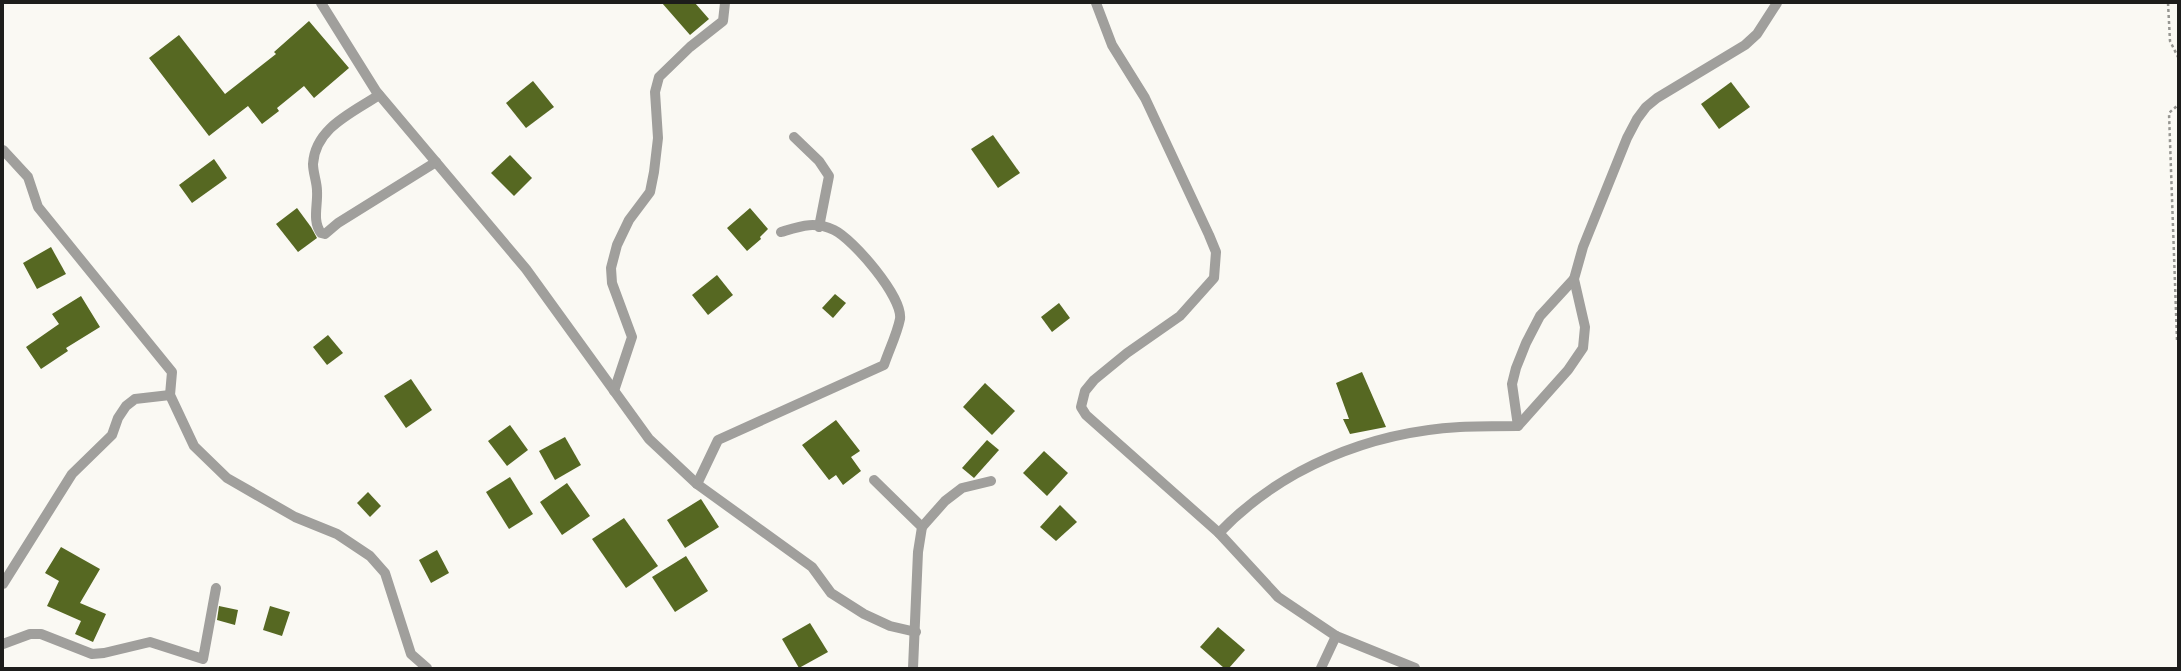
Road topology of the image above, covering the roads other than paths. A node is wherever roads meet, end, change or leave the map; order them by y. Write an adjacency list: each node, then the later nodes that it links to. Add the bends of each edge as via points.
1 (321, 3): 5 (street)
2 (725, 3): 12 (street, via 723,22 690,46 659,77 655,92 658,138 650,192 629,220 616,245 611,268 612,283 632,337)
3 (1096, 3): 19 (street, via 1112,45 1145,98 1209,235 1216,252 1217,264 1214,278 1180,316 1094,380 1084,391 1081,408)
4 (1777, 3): 11 (street, via 1757,34 1745,45 1657,98 1642,113 1627,138 1583,247)
5 (379, 95): 8 (street); 8 (street, via 329,128 316,146 313,165 317,190 316,219 321,233 325,234 338,223)
6 (794, 137): 9 (street, via 819,161 829,176)
7 (3, 150): 13 (street, via 28,177 38,207 172,372)
8 (436, 162): 12 (street, via 526,269)
9 (819, 227): 10 (street, via 806,224); 17 (street, via 835,230 860,252 881,276 892,295 900,318 884,365 718,440)
10 (781, 232)
11 (1574, 279): 14 (street, via 1540,316 1516,368 1512,384); 14 (street, via 1585,327 1583,348 1568,370)
12 (614, 391): 17 (street, via 649,439)
13 (170, 394): 20 (street, via 135,399 126,406 112,435 72,474); 25 (street, via 194,446 227,478 295,517 337,534 378,564 385,573 411,654)
14 (1518, 426): 19 (street, via 1459,427 1409,433 1331,455 1265,492 1240,511)
15 (874, 480): 18 (street)
16 (992, 481): 18 (street, via 962,488 945,501)
17 (697, 484): 22 (street, via 812,567 831,592 864,614 890,626)
18 (922, 527): 22 (street, via 918,552)
19 (1219, 533): 23 (street, via 1278,597)
20 (3, 584)
21 (216, 588): 24 (street, via 203,659 150,642 92,654 41,634 30,634)
22 (916, 632): 26 (street)
23 (1336, 636): 27 (street); 28 (street)
24 (3, 644)
25 (426, 668)
26 (914, 668)
27 (1321, 668)
28 (1415, 668)

